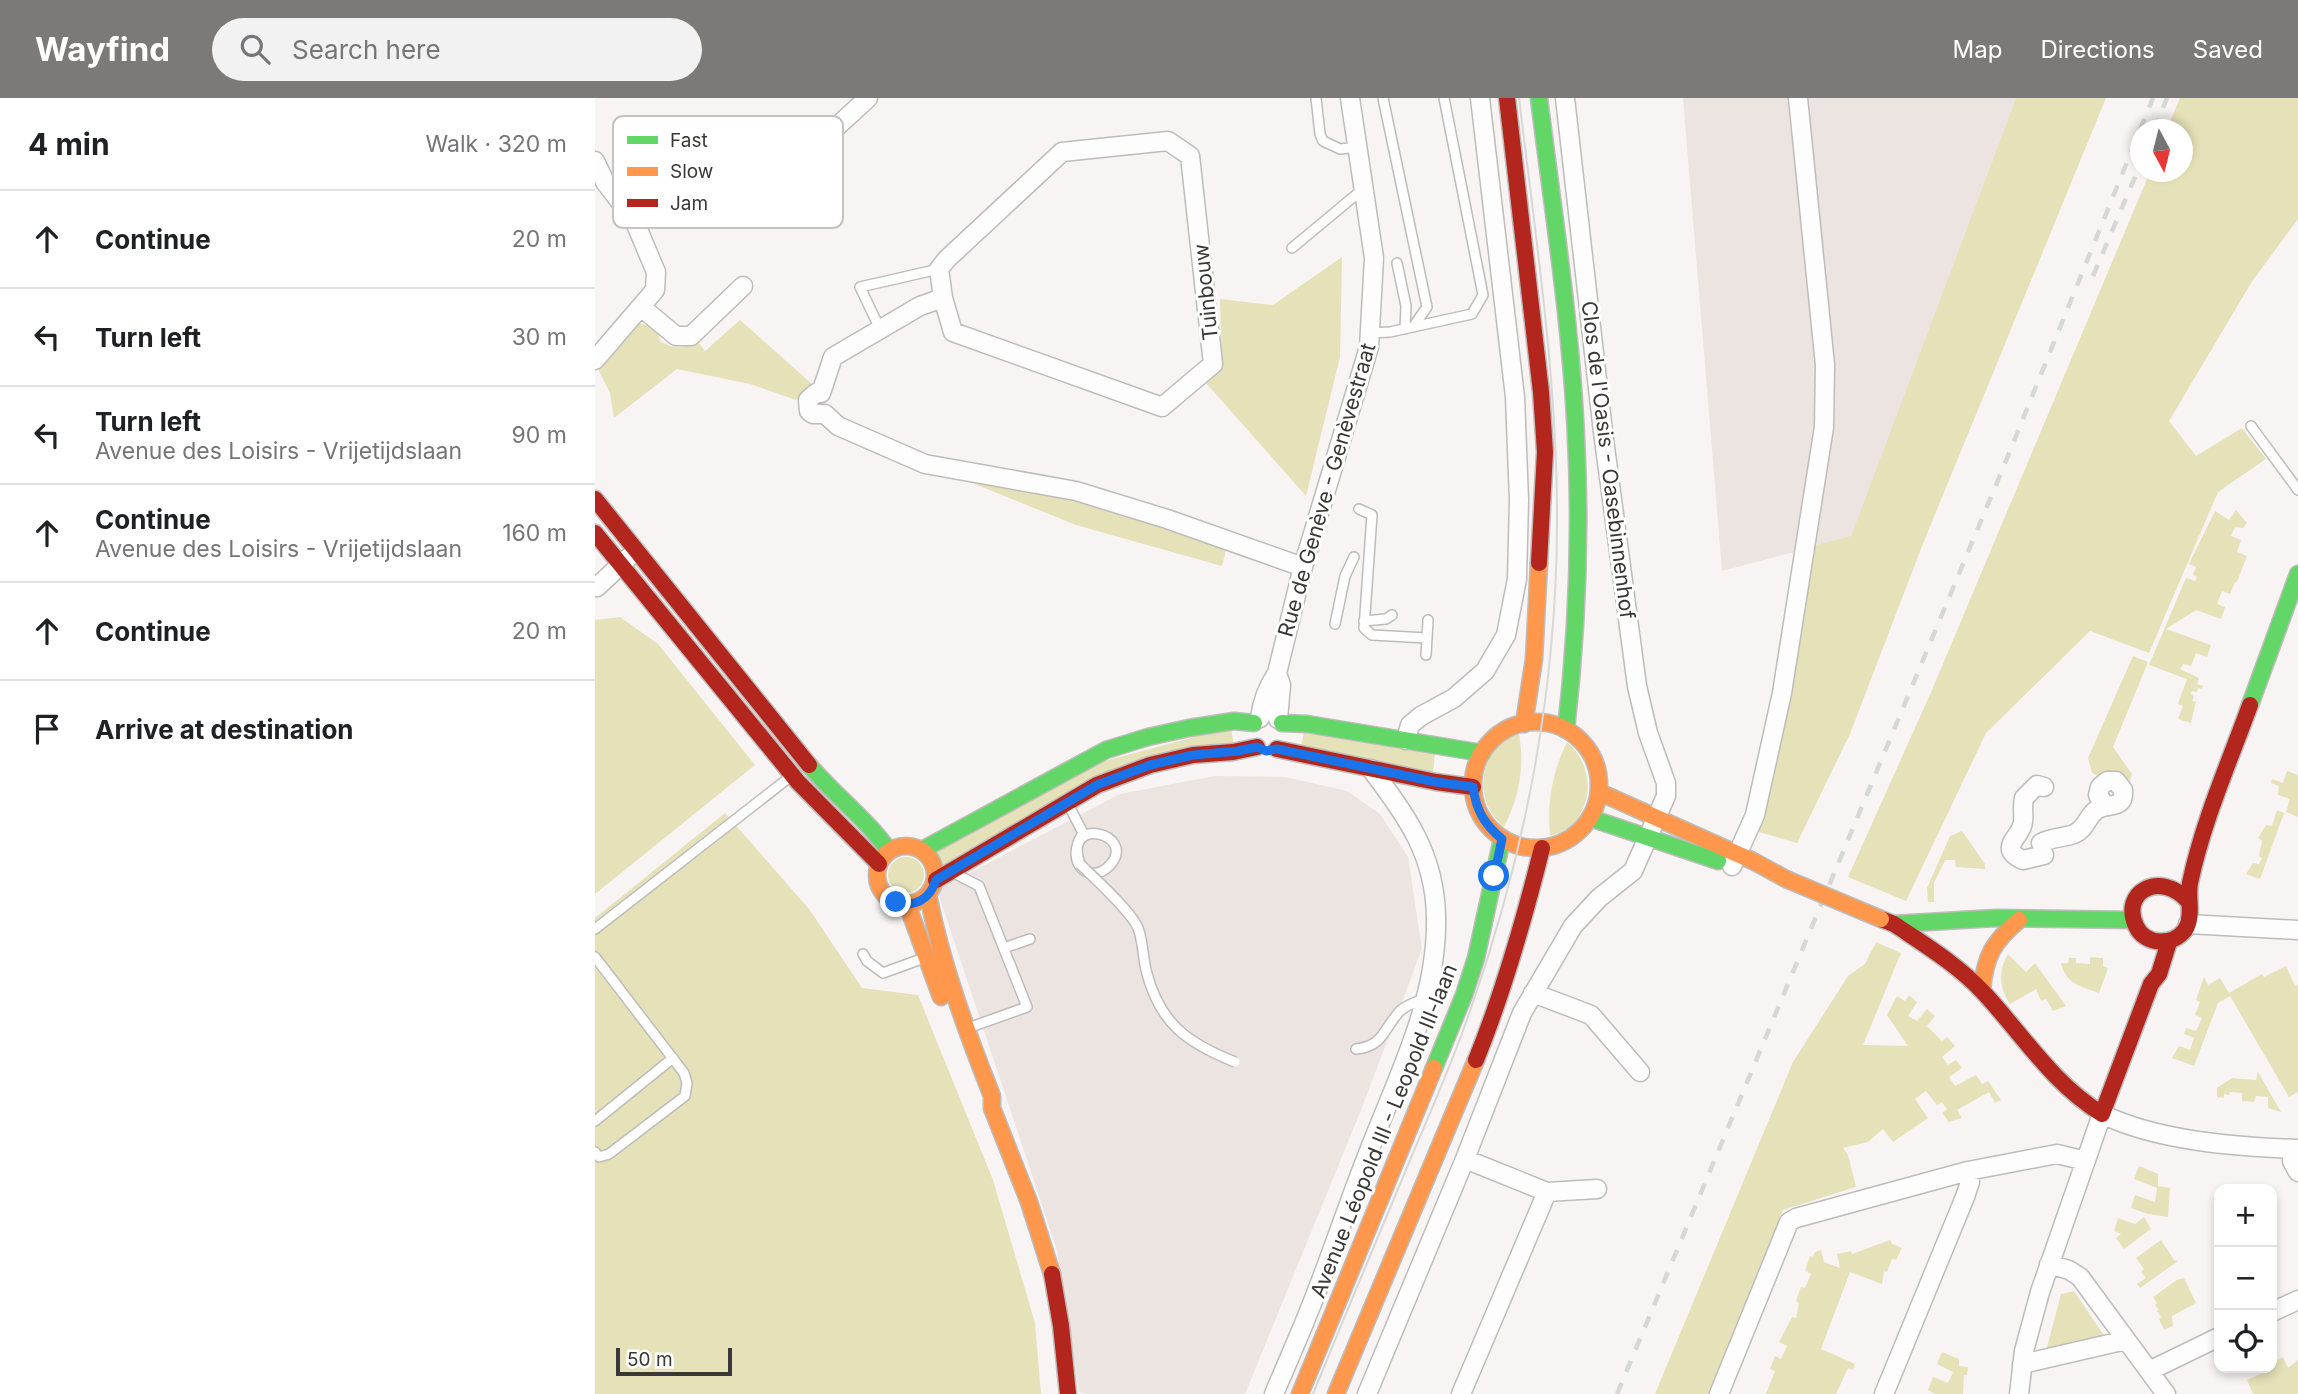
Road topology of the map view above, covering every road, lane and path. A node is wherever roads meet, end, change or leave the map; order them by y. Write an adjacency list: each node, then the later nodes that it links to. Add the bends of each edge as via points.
1 (1316, 98): 12 (lane, via 1324,141 1340,149)
2 (1350, 98): 12 (street, Rue de Genève - Genèvestraat)
3 (1383, 98): 23 (lane, via 1427,307)
4 (1444, 98): 23 (lane, via 1483,295 1472,314)
5 (1480, 98): 47 (street, via 1515,397 1517,579 1506,635 1485,671 1454,698 1410,725)
6 (1507, 98): 45 (street, via 1545,452 1534,659)
7 (1539, 98): 46 (street, via 1569,350 1578,484 1574,658)
8 (1565, 98): 58 (street, Clos de l'Oasis - Oasebinnenhof, via 1636,686 1666,783)
9 (1798, 98): 66 (street, via 1825,365 1823,427 1782,693 1755,815)
10 (854, 102): 11 (street)
11 (840, 116)
12 (1359, 147): 14 (street, Rue de Genève - Genèvestraat)
13 (595, 161): 15 (street)
14 (1363, 189): 17 (lane); 25 (street, Rue de Genève - Genèvestraat, via 1374,258)
15 (613, 192)
16 (637, 228): 22 (street, via 656,272 655,290)
17 (1292, 248)
18 (1397, 263): 23 (lane)
19 (939, 269): 21 (street, Tuinbouw); 21 (street, Tuinbouw, via 1062,152 1168,141 1191,156 1213,364 1162,407 953,332); 24 (lane, via 860,287)
20 (743, 286): 22 (street, via 691,336 676,336)
21 (943, 298): 24 (street)
22 (641, 307): 26 (street)
23 (1409, 328): 25 (lane)
24 (880, 330): 35 (street, via 833,357 821,393 811,396 807,405 813,414 825,414 838,426 925,464 1076,491)
25 (1370, 333): 35 (street, Rue de Genève - Genèvestraat)
26 (595, 360)
27 (2251, 426): 28 (lane)
28 (2298, 490)
29 (595, 499): 32 (street)
30 (1359, 509): 40 (lane, via 1372,515)
31 (595, 533): 34 (street)
32 (636, 552): 34 (street); 65 (street, via 829,789)
33 (1354, 557): 41 (lane)
34 (620, 564): 37 (street); 52 (street)
35 (1303, 567): 44 (street, Rue de Genève - Genèvestraat, via 1277,673 1281,705)
36 (2298, 574): 60 (street)
37 (596, 589)
38 (1392, 615): 40 (lane)
39 (1428, 620): 42 (lane)
40 (1364, 621): 42 (lane, via 1372,635)
41 (1335, 624)
42 (1427, 638): 43 (lane)
43 (1426, 655)
44 (1269, 721): 47 (street); 48 (street, via 1250,733); 49 (street, via 1286,734); 64 (street, via 1189,728 1106,750)
45 (1524, 724): 46 (street, via 1550,724); 50 (street, via 1507,730)
46 (1566, 730): 55 (street, via 1592,756)
47 (1406, 740): 50 (street)
48 (1257, 747): 49 (street); 56 (street, via 1150,765)
49 (1277, 749): 51 (street)
50 (1482, 753): 53 (street)
51 (1371, 769): 53 (street); 90 (street, via 1416,833 1431,880 1435,945)
52 (793, 775): 67 (street); 78 (lane)
53 (1473, 787): 62 (street, via 1481,816)
54 (2044, 787): 57 (street, via 2037,785 2024,798 2023,824 2011,843 2013,853 2022,860 2055,837 2075,834)
55 (1599, 792): 58 (street); 59 (street)
56 (1067, 802): 68 (street); 94 (lane, bridge, via 1083,833 1076,844 1074,856 1080,867 1090,873 1102,871 1112,863 1113,841 1093,832 1085,835 1076,853 1080,864 1138,927 1154,997 1167,1019 1195,1044)
57 (2105, 806)
58 (1657, 817): 61 (street, Clos de l'Oasis - Oasebinnenhof); 66 (street)
59 (1590, 818): 61 (street); 63 (street, via 1569,839)
60 (2205, 830): 70 (street); 72 (street)
61 (1647, 838): 66 (street); 89 (street, Clos de l'Oasis - Oasebinnenhof, via 1633,871 1573,926)
62 (1502, 839): 63 (street); 116 (street, Avenue Léopold III - Leopold III-laan, via 1464,995)
63 (1542, 848): 117 (street, via 1492,1021)
64 (922, 850): 65 (street, via 906,845); 69 (street, via 933,863)
65 (889, 851): 67 (street)
66 (1735, 860): 76 (street, bridge)
67 (879, 864): 73 (street, via 882,892)
68 (950, 871): 69 (street); 83 (lane, via 979,886)
69 (936, 880): 71 (street)
70 (2161, 884): 72 (street, via 2180,891); 75 (street, via 2138,896)
71 (928, 895): 73 (street); 91 (street)
72 (2188, 901): 77 (street)
73 (907, 904): 86 (street)
74 (2019, 919): 75 (street); 76 (street); 88 (street, via 1998,936 1983,965)
75 (2133, 920): 81 (street, via 2140,933)
76 (1887, 921): 88 (street)
77 (2188, 924): 79 (street); 82 (street)
78 (595, 929)
79 (2298, 930)
80 (1030, 939): 83 (lane)
81 (2152, 941): 82 (street); 87 (street)
82 (2169, 942): 87 (street)
83 (1004, 948): 91 (lane, via 1027,1007)
84 (863, 954): 86 (lane, via 883,973)
85 (595, 957): 93 (lane)
86 (925, 957): 96 (street, via 970,1071)
87 (2151, 984): 97 (street)
88 (1982, 990): 97 (street, via 2057,1079)
89 (1533, 993): 95 (street, via 1591,1015); 101 (street, Clos de l'Oasis - Oasebinnenhof)
90 (1426, 997): 92 (lane, via 1402,1009 1378,1042); 115 (street, via 1314,1300)
91 (966, 1028): 96 (street, via 992,1096)
92 (1356, 1049)
93 (673, 1058): 98 (lane); 100 (lane, via 684,1073 685,1096 610,1154 599,1157)
94 (1235, 1062)
95 (1640, 1072)
96 (992, 1108): 114 (street, via 1048,1263)
97 (2102, 1114): 99 (street, via 2183,1138); 102 (street)
98 (595, 1121)
99 (2295, 1149): 104 (street, via 2292,1161)
100 (595, 1153)
101 (1465, 1159): 106 (street); 118 (street, Clos de l'Oasis - Oasebinnenhof)
102 (2086, 1161): 103 (street, via 2057,1154); 107 (street)
103 (1968, 1171): 120 (street, via 1789,1222); 121 (street, via 1965,1197)
104 (2298, 1172)
105 (1597, 1189): 106 (street)
106 (1547, 1192): 119 (street)
107 (2049, 1264): 111 (street, via 2080,1277); 112 (street)
108 (2298, 1300): 109 (street)
109 (2276, 1310)
110 (2214, 1339): 113 (street)
111 (2126, 1340): 112 (street); 113 (street)
112 (2022, 1364): 122 (street)
113 (2149, 1371): 123 (street)
114 (1068, 1394)
115 (1274, 1394)
116 (1300, 1394)
117 (1336, 1394)
118 (1367, 1394)
119 (1461, 1394)
120 (1719, 1394)
121 (1884, 1394)
122 (2018, 1394)
123 (2166, 1394)

